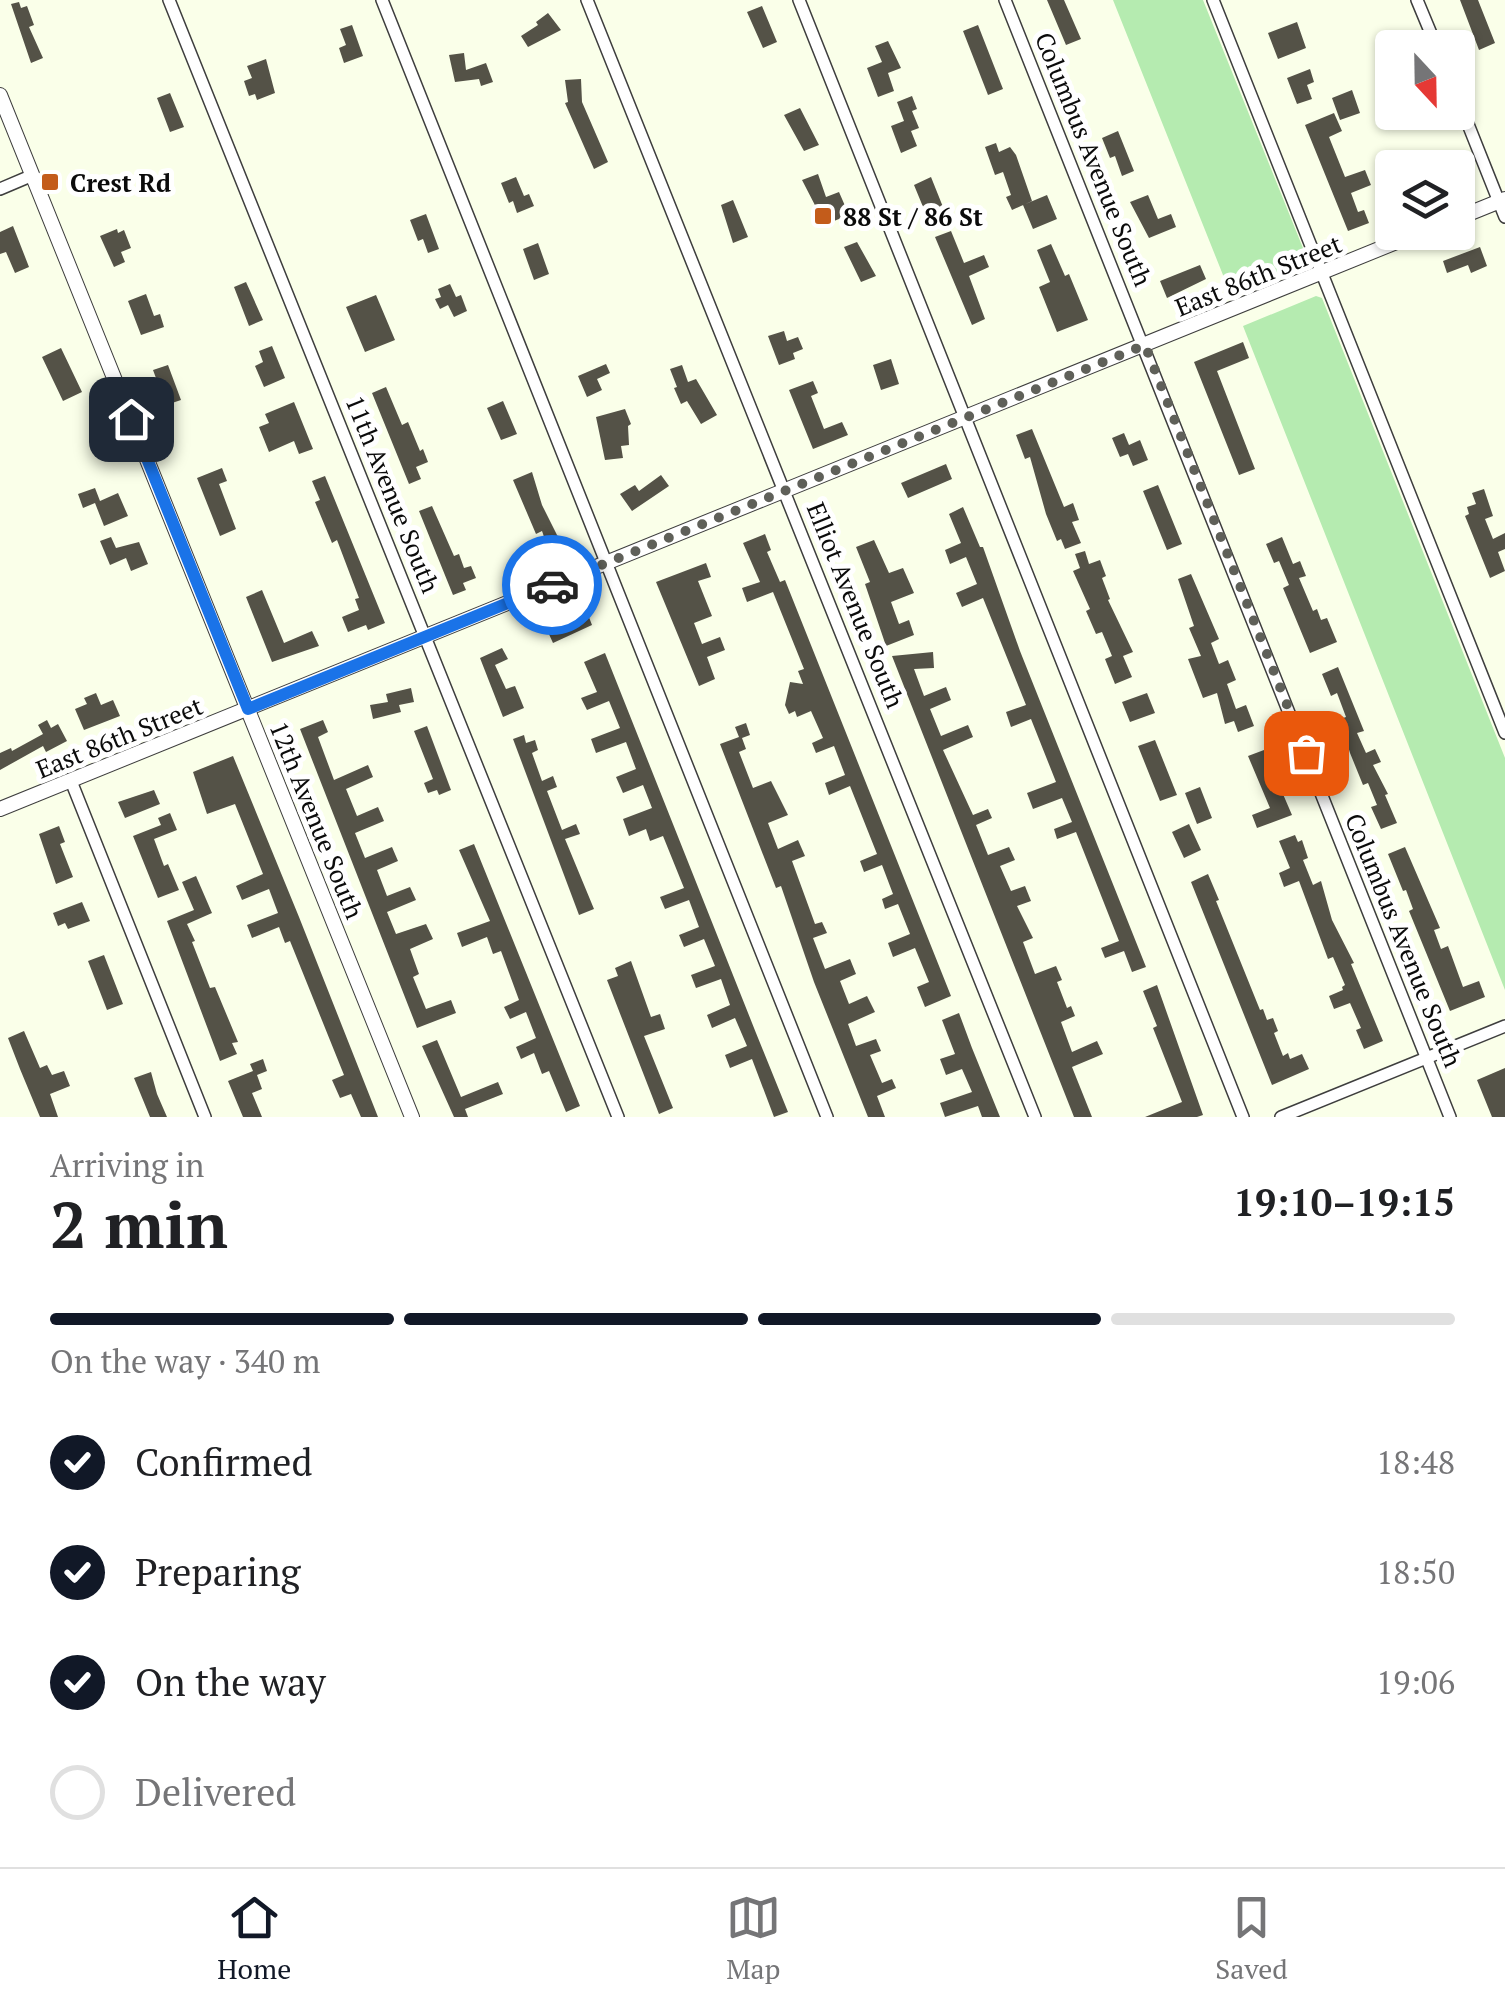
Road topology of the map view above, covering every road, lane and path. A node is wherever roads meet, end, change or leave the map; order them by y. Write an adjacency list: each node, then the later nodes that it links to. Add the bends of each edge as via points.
1 (170, 0): 22 (street, 11th Avenue South)
2 (382, 0): 21 (street)
3 (588, 0): 20 (street, Elliot Avenue South)
4 (799, 0): 19 (street)
5 (1005, 0): 18 (street, Columbus Avenue South)
6 (1213, 0): 17 (street)
7 (1417, 0): 8 (street)
8 (1429, 30)
9 (0, 95): 11 (street, 12th Avenue South)
10 (1471, 130): 13 (street)
11 (32, 176): 12 (street); 23 (street, 12th Avenue South)
12 (0, 189)
13 (1502, 200): 14 (street); 15 (street)
14 (1475, 211)
15 (1505, 218)
16 (1376, 250): 17 (street, East 86th Street)
17 (1322, 272): 18 (street, East 86th Street); 24 (street)
18 (1145, 345): 19 (street, East 86th Street); 28 (street, Columbus Avenue South)
19 (967, 417): 20 (street, East 86th Street); 34 (street)
20 (786, 490): 21 (street, East 86th Street); 33 (street, Elliot Avenue South)
21 (606, 564): 22 (street, East 86th Street); 32 (street)
22 (426, 636): 23 (street, East 86th Street); 31 (street, 11th Avenue South)
23 (248, 709): 25 (street, East 86th Street); 30 (street, 12th Avenue South)
24 (1505, 734)
25 (71, 781): 26 (street, East 86th Street); 29 (street)
26 (0, 809)
27 (1505, 1026): 28 (street)
28 (1426, 1058): 35 (street); 36 (street, Columbus Avenue South)
29 (205, 1117)
30 (412, 1117)
31 (618, 1117)
32 (827, 1117)
33 (1035, 1117)
34 (1243, 1117)
35 (1282, 1117)
36 (1450, 1117)

